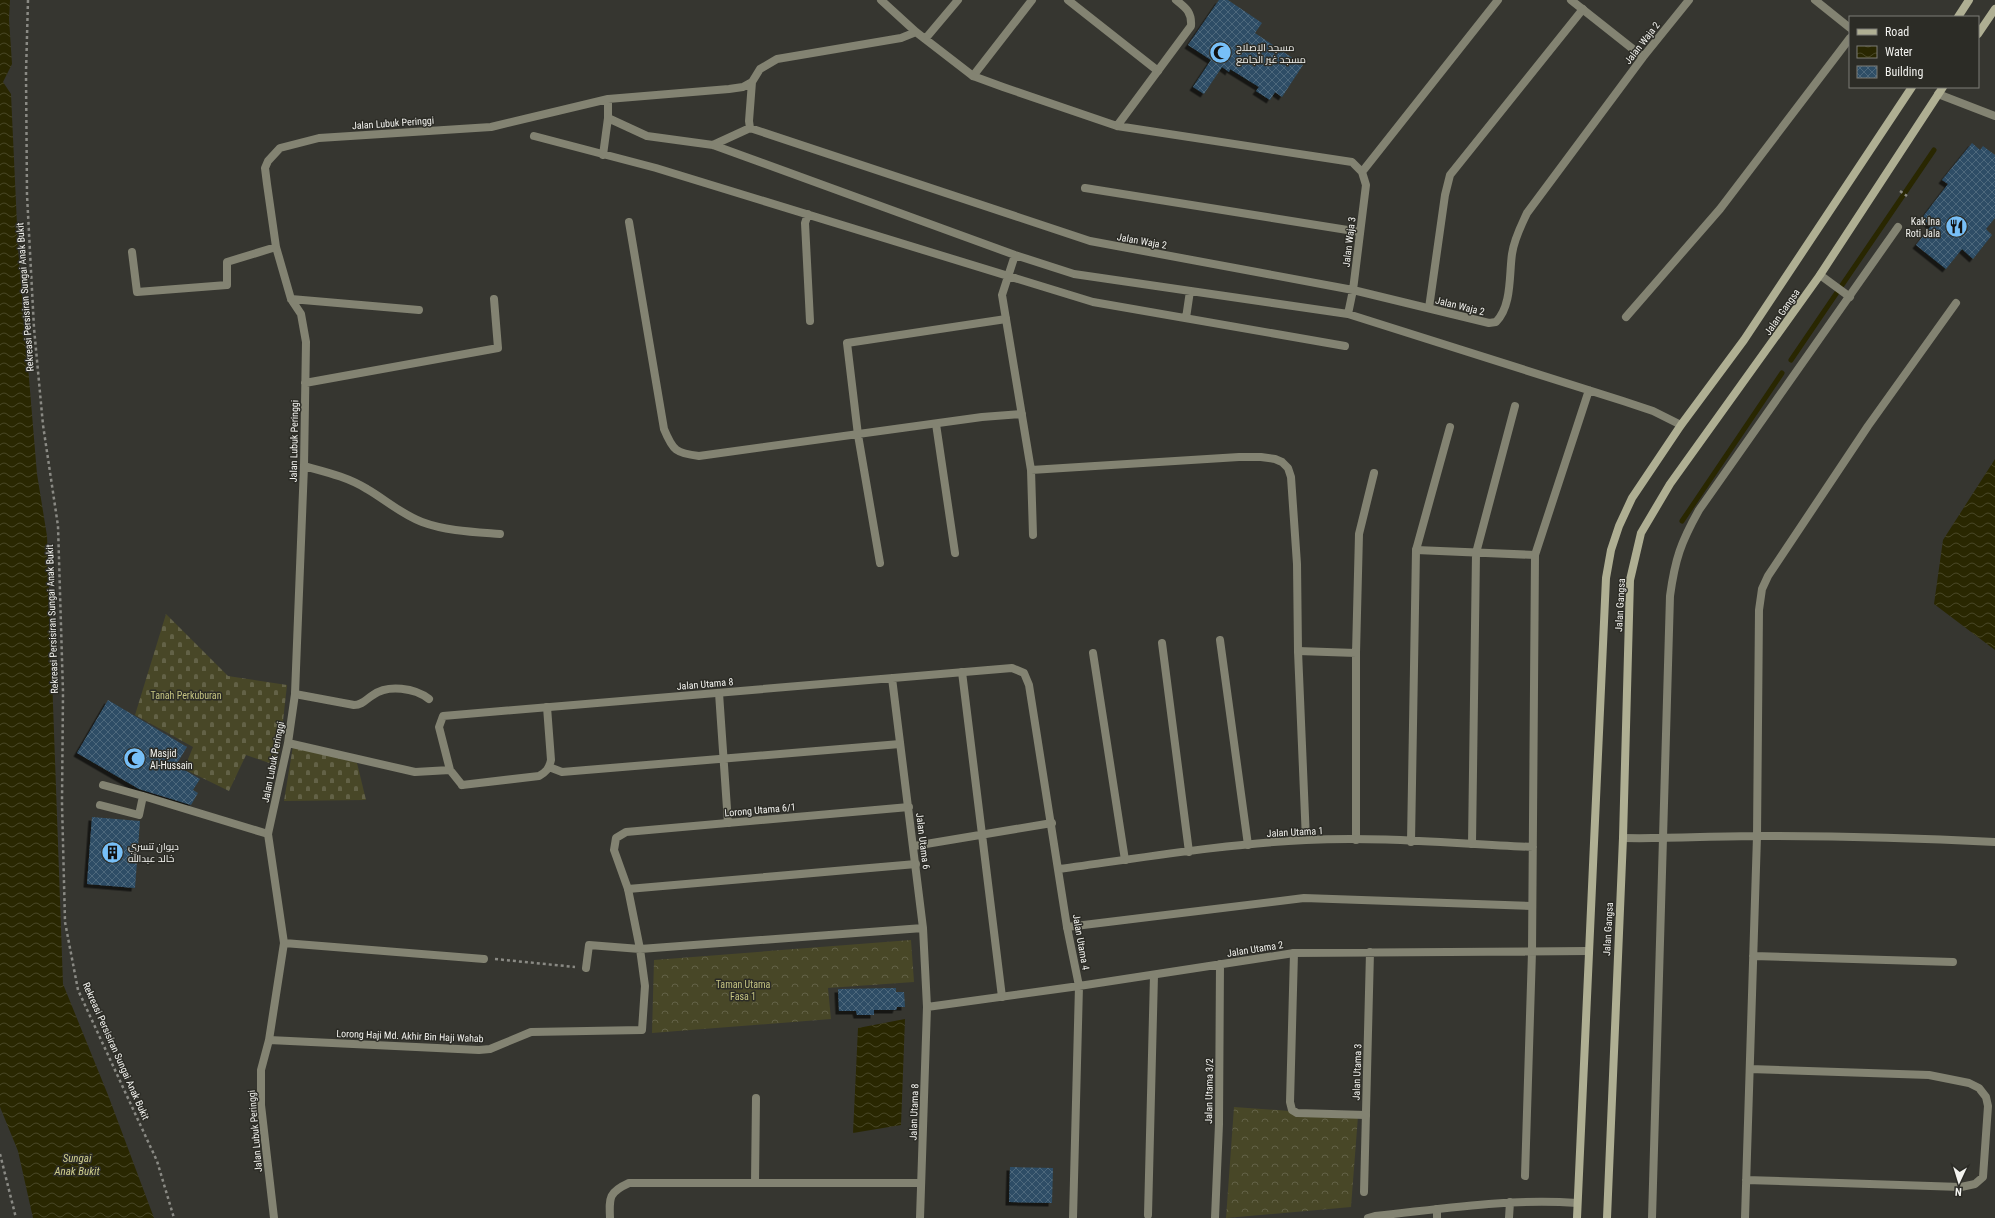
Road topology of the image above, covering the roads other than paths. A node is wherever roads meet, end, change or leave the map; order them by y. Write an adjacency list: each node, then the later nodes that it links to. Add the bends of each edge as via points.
1 (881, 0): 15 (street)
2 (958, 0): 17 (street)
3 (1032, 0): 21 (street)
4 (1068, 0): 20 (street)
5 (1176, 0): 20 (street, via 1187,8 1192,16 1191,26)
6 (1498, 0): 34 (street)
7 (1571, 0): 11 (street)
8 (1689, 0): 19 (street, Jalan Waja 2)
9 (1815, 0): 14 (street)
10 (1969, 0): 13 (main road)
11 (1583, 9): 19 (street); 51 (street, via 1450,175)
12 (1995, 9): 16 (main road)
13 (1959, 16)
14 (1849, 27)
15 (916, 32): 17 (street); 22 (street, via 901,38 777,58 760,69)
16 (1979, 33)
17 (926, 38): 21 (street)
18 (1849, 39): 54 (street, via 1720,209)
19 (1643, 57): 51 (street, Jalan Waja 2, via 1527,213 1512,252 1505,310 1501,317 1496,322 1489,323)
20 (1158, 71): 29 (street)
21 (973, 76): 29 (street)
22 (752, 82): 26 (street, Jalan Lubuk Peringgi, via 729,89); 30 (street)
23 (1911, 88): 64 (main road, Jalan Gangsa, via 1744,340)
24 (1942, 88): 25 (main road, Jalan Gangsa)
25 (1938, 94): 27 (street); 44 (main road, Jalan Gangsa)
26 (608, 99): 28 (street); 40 (street, Jalan Lubuk Peringgi, via 491,127 319,138 280,148 265,168)
27 (1995, 116)
28 (608, 118): 32 (street, via 647,136); 33 (street)
29 (1117, 126): 34 (street, via 1352,162)
30 (750, 128): 32 (street); 45 (street, Jalan Waja 2, via 1090,241)
31 (534, 136): 33 (street)
32 (713, 145): 42 (street)
33 (603, 155): 36 (street)
34 (1362, 172): 39 (street, Jalan Waja 3, via 1366,185)
35 (1084, 188): 39 (street)
36 (808, 214): 43 (street); 57 (street, via 805,223)
37 (629, 222): 66 (street, via 664,429 673,449 683,454 699,456)
38 (1898, 227): 47 (street)
39 (1360, 232): 45 (street, Jalan Waja 3)
40 (276, 247): 41 (street, via 227,262 227,285 137,292); 48 (street, Jalan Lubuk Peringgi)
41 (132, 252)
42 (1014, 255): 43 (street); 46 (street, via 1074,274)
43 (1008, 276): 55 (street, via 1093,302); 56 (street, via 1002,295)
44 (1822, 278): 47 (street); 103 (main road, Jalan Gangsa, via 1670,484 1641,533 1630,580)
45 (1353, 290): 51 (street, Jalan Waja 2); 53 (street, Jalan Waja 3)
46 (1190, 291): 53 (street); 55 (street)
47 (1846, 294): 104 (street, via 1699,510 1683,540 1674,565 1670,596)
48 (291, 299): 52 (street); 59 (street, Jalan Lubuk Peringgi, via 301,314 304,328)
49 (494, 299): 59 (street, via 498,348)
50 (1956, 303): 102 (street, via 1868,426 1768,576 1762,589 1759,629)
51 (1429, 308)
52 (419, 310)
53 (1348, 314): 60 (street)
54 (1626, 317)
55 (1186, 318): 58 (street)
56 (1006, 319): 62 (street); 66 (street, via 847,343)
57 (810, 321)
58 (1345, 346)
59 (305, 383): 67 (street, Jalan Lubuk Peringgi)
60 (1589, 390): 64 (street, via 1653,411); 75 (street)
61 (1515, 406): 74 (street)
62 (1022, 414): 63 (street); 68 (street)
63 (936, 424): 66 (street); 73 (street)
64 (1681, 425): 123 (main road, Jalan Gangsa, via 1632,498 1618,526 1606,578)
65 (1450, 427): 72 (street)
66 (858, 435): 76 (street)
67 (304, 466): 70 (street, via 354,482 394,508 422,522 453,530); 86 (street, Jalan Lubuk Peringgi)
68 (1031, 470): 71 (street); 79 (street, via 1239,457 1261,457 1282,462 1288,468 1291,477 1297,564)
69 (1374, 473): 81 (street, via 1359,534)
70 (500, 534)
71 (1033, 535)
72 (1416, 550): 74 (street); 107 (street)
73 (955, 553)
74 (1476, 553): 75 (street); 109 (street)
75 (1535, 555): 112 (street)
76 (880, 563)
77 (1220, 640): 110 (street)
78 (1162, 643): 113 (street)
79 (1298, 651): 81 (street); 105 (street)
80 (1093, 653): 114 (street)
81 (1356, 653): 106 (street)
82 (962, 672): 83 (street, Jalan Utama 8, via 1012,668); 84 (street, Jalan Utama 8); 101 (street)
83 (1024, 673): 99 (street, Jalan Utama 4, via 1030,685)
84 (892, 678): 85 (street, Jalan Utama 8); 90 (street, Jalan Utama 6)
85 (719, 693): 88 (street, Jalan Utama 8); 91 (street)
86 (295, 694): 87 (street, via 354,705 359,705 377,692 390,689 411,690); 89 (street, Jalan Lubuk Peringgi)
87 (429, 699)
88 (547, 707): 92 (street, via 551,760); 93 (street, Jalan Utama 8, via 443,716 439,727)
89 (288, 743): 93 (street, via 415,772); 100 (street, Jalan Lubuk Peringgi)
90 (900, 744): 91 (street); 97 (street, Jalan Utama 6)
91 (723, 759): 92 (street, via 562,772); 98 (street)
92 (549, 767): 93 (street, via 539,776 462,786)
93 (450, 770)
94 (103, 785): 95 (street)
95 (143, 796): 96 (street, via 138,815); 100 (street)
96 (100, 805)
97 (909, 808): 98 (street, Lorong Utama 6/1); 111 (street, Jalan Utama 6)
98 (728, 823): 117 (street, Lorong Utama 6/1, via 626,832 616,838 614,850)
99 (1052, 823): 101 (street); 116 (street, Jalan Utama 4)
100 (268, 834): 121 (street, Jalan Lubuk Peringgi)
101 (983, 835): 111 (street); 134 (street)
102 (1757, 836): 104 (street); 108 (street, via 1899,837); 127 (street)
103 (1623, 838): 104 (street); 158 (main road, Jalan Gangsa)
104 (1663, 839): 159 (street)
105 (1306, 840): 106 (street, Jalan Utama 1); 110 (street, Jalan Utama 1)
106 (1356, 840): 107 (street, Jalan Utama 1)
107 (1411, 842): 109 (street, Jalan Utama 1)
108 (1995, 842)
109 (1472, 844): 112 (street, Jalan Utama 1)
110 (1248, 845): 113 (street, Jalan Utama 1)
111 (914, 846): 115 (street, Jalan Utama 6)
112 (1532, 847): 118 (street)
113 (1189, 852): 114 (street, Jalan Utama 1)
114 (1125, 860): 116 (street, Jalan Utama 1)
115 (916, 864): 117 (street); 120 (street, Jalan Utama 6)
116 (1059, 869): 119 (street, Jalan Utama 4)
117 (628, 889): 122 (street)
118 (1532, 906): 119 (street, via 1304,898); 125 (street)
119 (1067, 927): 133 (street, Jalan Utama 4)
120 (923, 928): 122 (street); 135 (street, Jalan Utama 6)
121 (284, 943): 128 (street); 136 (street, Jalan Lubuk Peringgi)
122 (640, 949): 131 (street, via 589,944); 136 (street, Lorong Haji Md. Akhir Bin Haji Wahab, via 645,986 642,1030 531,1032 511,1039 501,1046 479,1050)
123 (1588, 951): 125 (street, Jalan Utama 2); 146 (main road, Jalan Gangsa)
124 (1370, 952): 125 (street, Jalan Utama 2); 126 (street, Jalan Utama 2); 139 (street, Jalan Utama 3)
125 (1532, 952): 140 (street)
126 (1294, 953): 130 (street, Jalan Utama 2); 139 (street, via 1290,1102 1292,1110 1297,1113)
127 (1753, 956): 129 (street); 137 (street)
128 (484, 958)
129 (1953, 962)
130 (1220, 964): 132 (street, Jalan Utama 2); 153 (street, Jalan Utama 3/2, via 1219,1124)
131 (586, 968)
132 (1154, 975): 133 (street, Jalan Utama 2); 148 (street)
133 (1079, 986): 134 (street, Jalan Utama 2); 152 (street, Jalan Utama 4)
134 (1002, 997): 135 (street, Jalan Utama 2)
135 (927, 1008): 143 (street, Jalan Utama 8)
136 (269, 1040): 149 (street, Jalan Lubuk Peringgi, via 261,1070 261,1105)
137 (1750, 1069): 141 (street); 141 (street, via 1929,1075 1969,1083 1979,1088 1986,1097 1988,1106 1983,1177 1975,1184 1961,1187)
138 (756, 1098): 142 (street)
139 (1366, 1115): 144 (street, Jalan Utama 3)
140 (1525, 1176)
141 (1746, 1180): 160 (street)
142 (756, 1183): 143 (street); 150 (street, via 629,1183 616,1189 609,1200)
143 (921, 1183): 151 (street, Jalan Utama 8)
144 (1364, 1192)
145 (1510, 1202): 146 (street); 147 (street); 156 (street)
146 (1577, 1203): 157 (main road, Jalan Gangsa)
147 (1437, 1209): 154 (street); 155 (street)
148 (1148, 1215)
149 (274, 1218)
150 (610, 1218)
151 (920, 1218)
152 (1074, 1218)
153 (1215, 1218)
154 (1368, 1218)
155 (1437, 1218)
156 (1509, 1218)
157 (1577, 1218)
158 (1607, 1218)
159 (1652, 1218)
160 (1745, 1218)

